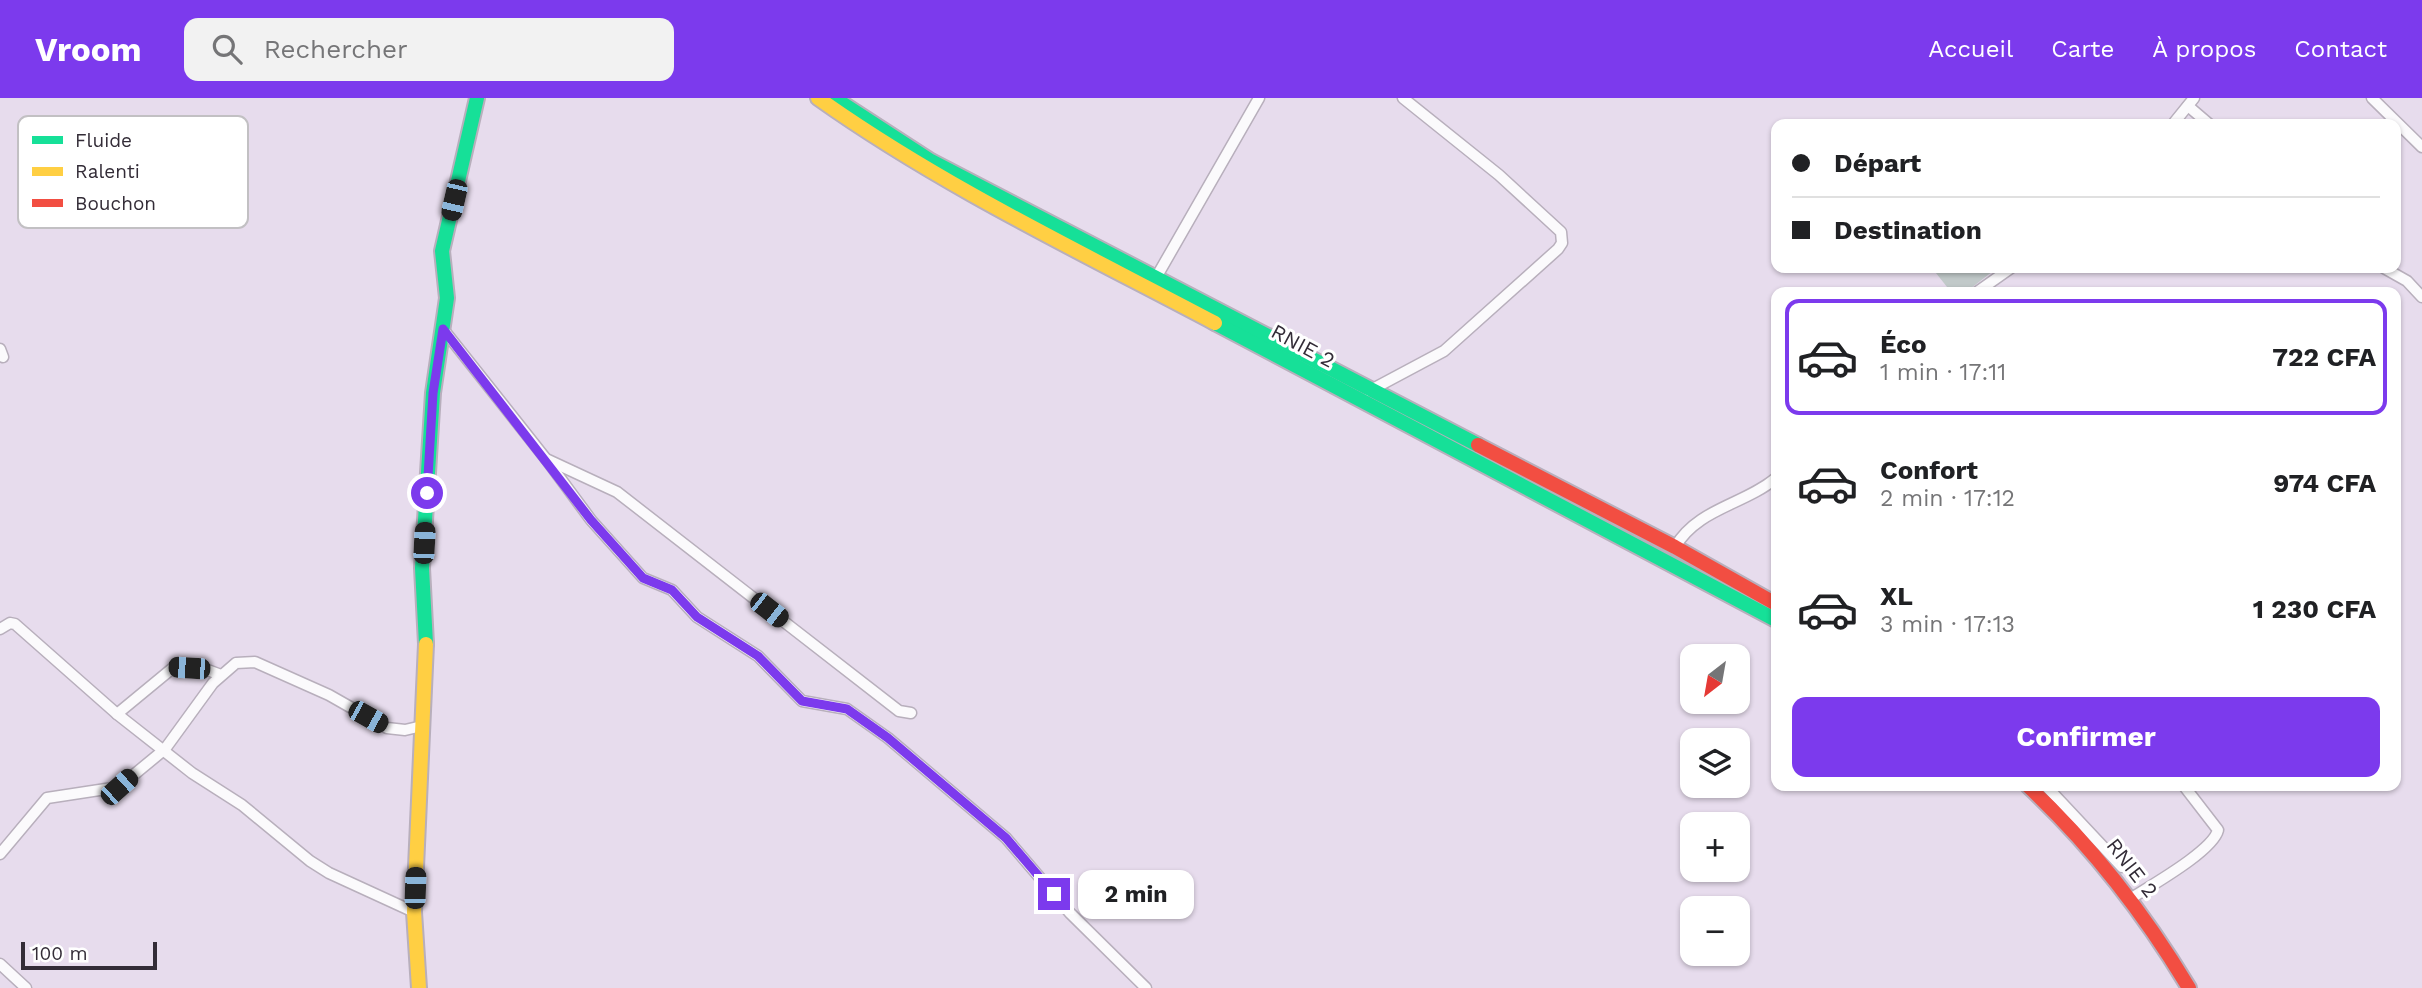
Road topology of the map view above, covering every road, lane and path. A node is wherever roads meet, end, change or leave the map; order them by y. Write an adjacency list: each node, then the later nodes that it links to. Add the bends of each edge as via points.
1 (477, 98): 18 (main road, via 442,251 447,298)
2 (818, 98): 15 (main road, RNIE 2 / RNIE 2, via 905,157)
3 (834, 98): 15 (main road, via 931,161)
4 (1259, 98): 15 (street)
5 (1403, 98): 19 (street, via 1499,174 1563,238 1558,249 1444,351)
6 (2372, 98): 10 (street)
7 (2191, 102): 8 (street); 9 (street)
8 (2177, 119)
9 (2205, 119)
10 (2393, 119)
11 (2401, 126): 12 (street)
12 (2422, 147)
13 (2004, 273): 16 (street)
14 (2393, 273): 17 (street)
15 (1153, 284): 19 (main road); 20 (main road, RNIE 2 / RNIE 2)
16 (1984, 287)
17 (2422, 297)
18 (443, 329): 21 (street); 30 (main road, via 433,393 422,569 426,653)
19 (1372, 389): 20 (street); 23 (main road)
20 (1356, 398): 25 (main road, RNIE 2 / RNIE 2)
21 (546, 459): 28 (street, via 617,492 899,711); 42 (street, via 591,520 643,578 672,590 697,617 758,656 802,701 847,709 888,738 1006,838 1070,913)
22 (1771, 482): 23 (street, via 1709,514)
23 (1675, 547): 24 (main road)
24 (1771, 601)
25 (1771, 617)
26 (0, 629): 29 (street, via 15,624)
27 (221, 675): 29 (street, via 174,667); 30 (street, via 236,663 255,662 329,695 387,728); 31 (street)
28 (911, 713)
29 (117, 714): 31 (street)
30 (422, 726): 38 (main road)
31 (165, 749): 35 (street, via 119,787 47,798); 38 (street, via 310,861)
32 (2034, 791): 37 (main road, RNIE 2 / RNIE 2, via 2067,821)
33 (2051, 791): 36 (street)
34 (2188, 791): 37 (street, via 2218,830 2217,836)
35 (0, 854)
36 (2122, 867)
37 (2130, 899): 43 (main road, RNIE 2 / RNIE 2)
38 (414, 912): 41 (main road)
39 (0, 964): 40 (street)
40 (26, 988)
41 (419, 988)
42 (1146, 988)
43 (2189, 988)

